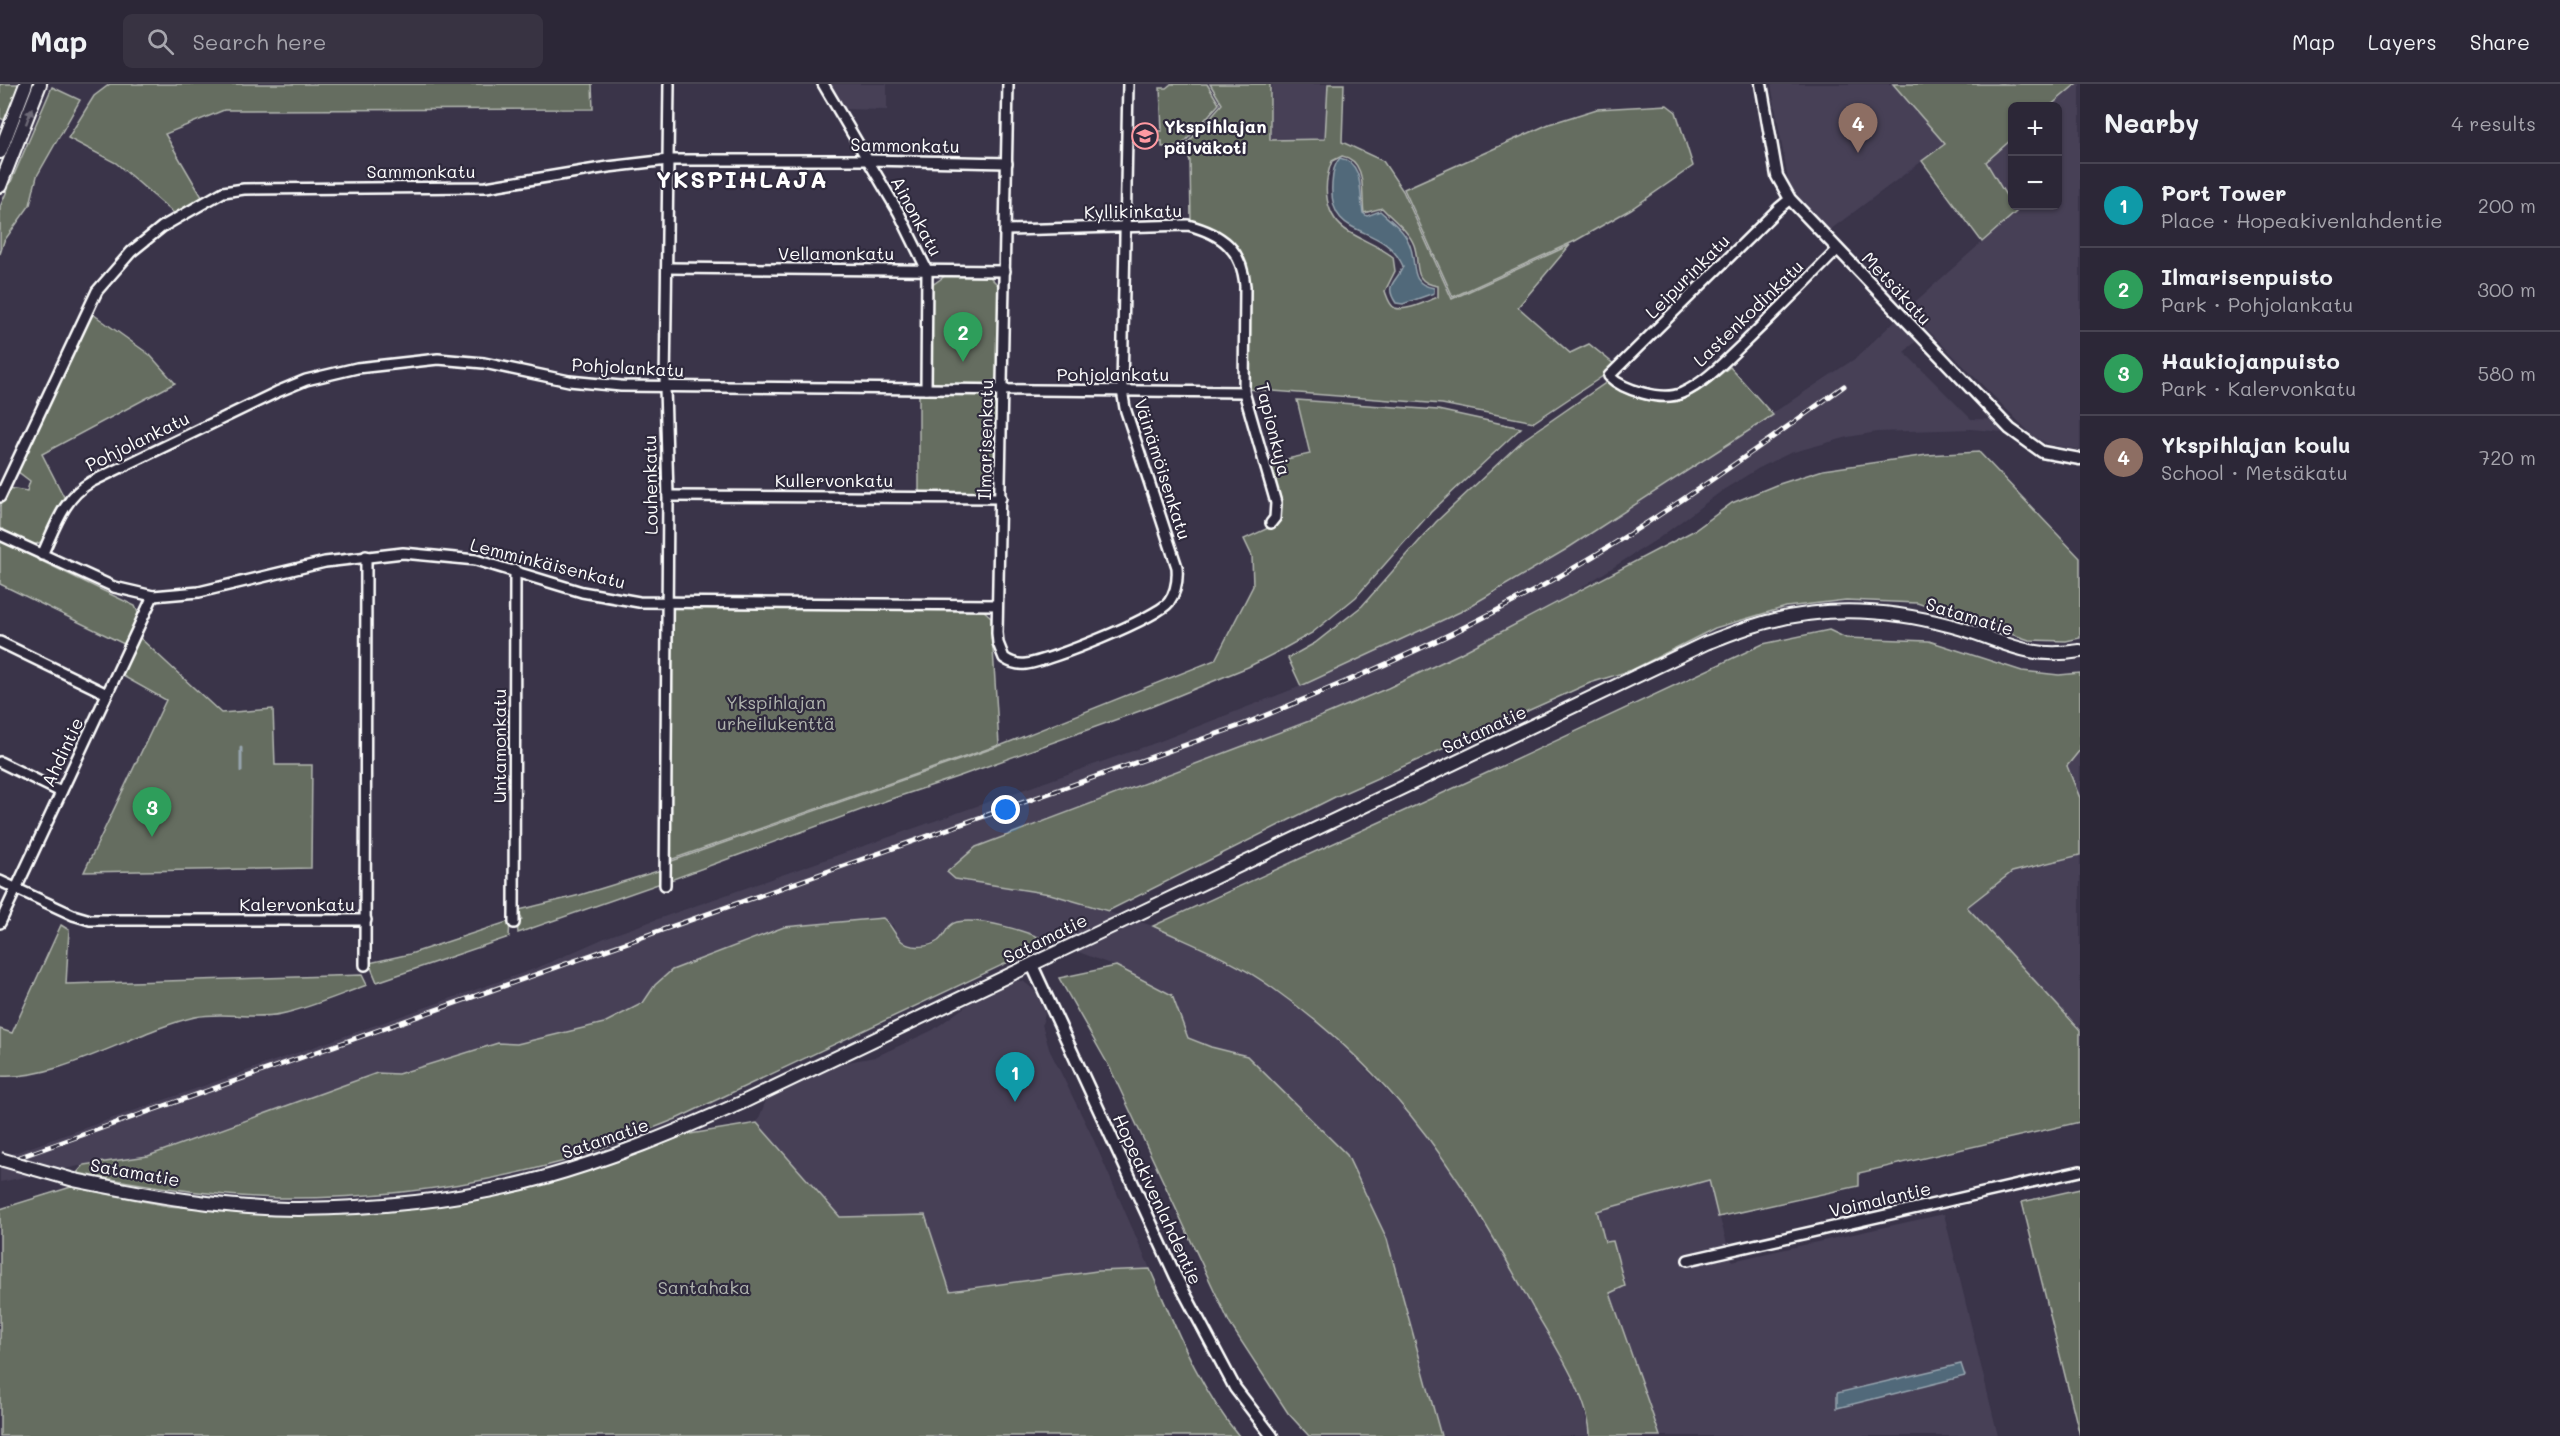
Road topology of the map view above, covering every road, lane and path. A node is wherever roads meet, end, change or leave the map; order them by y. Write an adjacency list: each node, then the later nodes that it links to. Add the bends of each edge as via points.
1 (26, 84): 8 (main road)
2 (40, 84): 12 (main road, one-way to 2)
3 (669, 84): 9 (street, Louhenkatu)
4 (823, 84): 10 (street, Ainonkatu)
5 (1008, 84): 11 (street, Ilmarisenkatu)
6 (1128, 84): 14 (street, Väinämöisenkatu)
7 (1761, 84): 13 (street, Metsäkatu, via 1777,176)
8 (0, 152)
9 (668, 160): 10 (street, Sammonkatu); 17 (street, Louhenkatu); 29 (street, Sammonkatu, via 486,187 244,189 210,198 149,236 97,291)
10 (868, 160): 11 (street, Sammonkatu); 19 (street, Ainonkatu)
11 (1007, 163): 15 (street, Ilmarisenkatu)
12 (0, 186)
13 (1790, 200): 16 (street, Metsäkatu); 21 (street, Leipurinkatu)
14 (1126, 226): 15 (street, Kyllikinkatu); 18 (street, Kyllikinkatu, via 1188,225 1202,229 1234,251); 25 (street, Väinämöisenkatu)
15 (1006, 230): 20 (street, Ilmarisenkatu)
16 (1838, 249): 21 (street, Lastenkodinkatu, via 1725,361 1680,394 1633,391); 27 (street, Metsäkatu, via 2018,436 2042,452)
17 (667, 268): 19 (street, Vellamonkatu); 22 (street, Louhenkatu)
18 (1244, 269): 26 (street, Tapionkuja)
19 (927, 270): 20 (street, Vellamonkatu); 23 (street)
20 (1005, 271): 24 (street, Ilmarisenkatu)
21 (1609, 376)
22 (665, 387): 23 (street, Pohjolankatu); 28 (street, Louhenkatu); 33 (street, Pohjolankatu, via 590,384 484,363 438,359 330,373 277,392 81,488 67,503)
23 (926, 389): 24 (street, Pohjolankatu)
24 (1002, 390): 25 (street, Pohjolankatu); 30 (street, Ilmarisenkatu)
25 (1122, 390): 26 (street, Pohjolankatu); 41 (street, Väinämöisenkatu, via 1177,567 1175,591 1168,603 1145,619 1043,660 1018,665)
26 (1244, 392): 31 (street, Tapionkuja, via 1276,502 1275,518)
27 (2080, 459)
28 (668, 496): 30 (street, Kullervonkatu); 37 (street, Louhenkatu)
29 (0, 497)
30 (1000, 498): 38 (street, Ilmarisenkatu)
31 (1270, 523)
32 (0, 535): 33 (street, Lemminkäisenkatu)
33 (42, 555): 36 (street, Lemminkäisenkatu, via 114,587)
34 (366, 556): 35 (street, Lemminkäisenkatu, via 446,556); 36 (street, Lemminkäisenkatu, via 295,567 199,592); 48 (street, Kalervonkatu)
35 (515, 570): 37 (street, Lemminkäisenkatu, via 590,593); 50 (street, Untamonkatu)
36 (153, 596): 42 (street, Ahdintie)
37 (666, 604): 38 (street, Lemminkäisenkatu); 46 (street, Louhenkatu)
38 (997, 604): 41 (street, Ilmarisenkatu)
39 (0, 642): 42 (street)
40 (2080, 651): 52 (main road, Satamatie, via 2024,651 1961,628 1896,614 1823,612 1770,621 1706,643)
41 (1000, 652)
42 (107, 694): 44 (street, Ahdintie)
43 (0, 762): 44 (street)
44 (61, 792): 47 (street, Ahdintie)
45 (0, 880): 47 (street, Kalervonkatu)
46 (665, 885)
47 (16, 888): 48 (street, Kalervonkatu, via 90,920); 49 (street, Ahdintie)
48 (366, 920): 51 (street)
49 (0, 923)
50 (514, 923)
51 (365, 965)
52 (1032, 965): 53 (main road, Satamatie, bridge, via 682,1129 621,1153 539,1179 428,1200 297,1209 153,1196 74,1180); 56 (street, Hopeakivenlahdentie, via 1176,1277 1236,1388)
53 (0, 1159)
54 (2080, 1171): 55 (street, Voimalantie)
55 (1688, 1260)
56 (1272, 1436)

